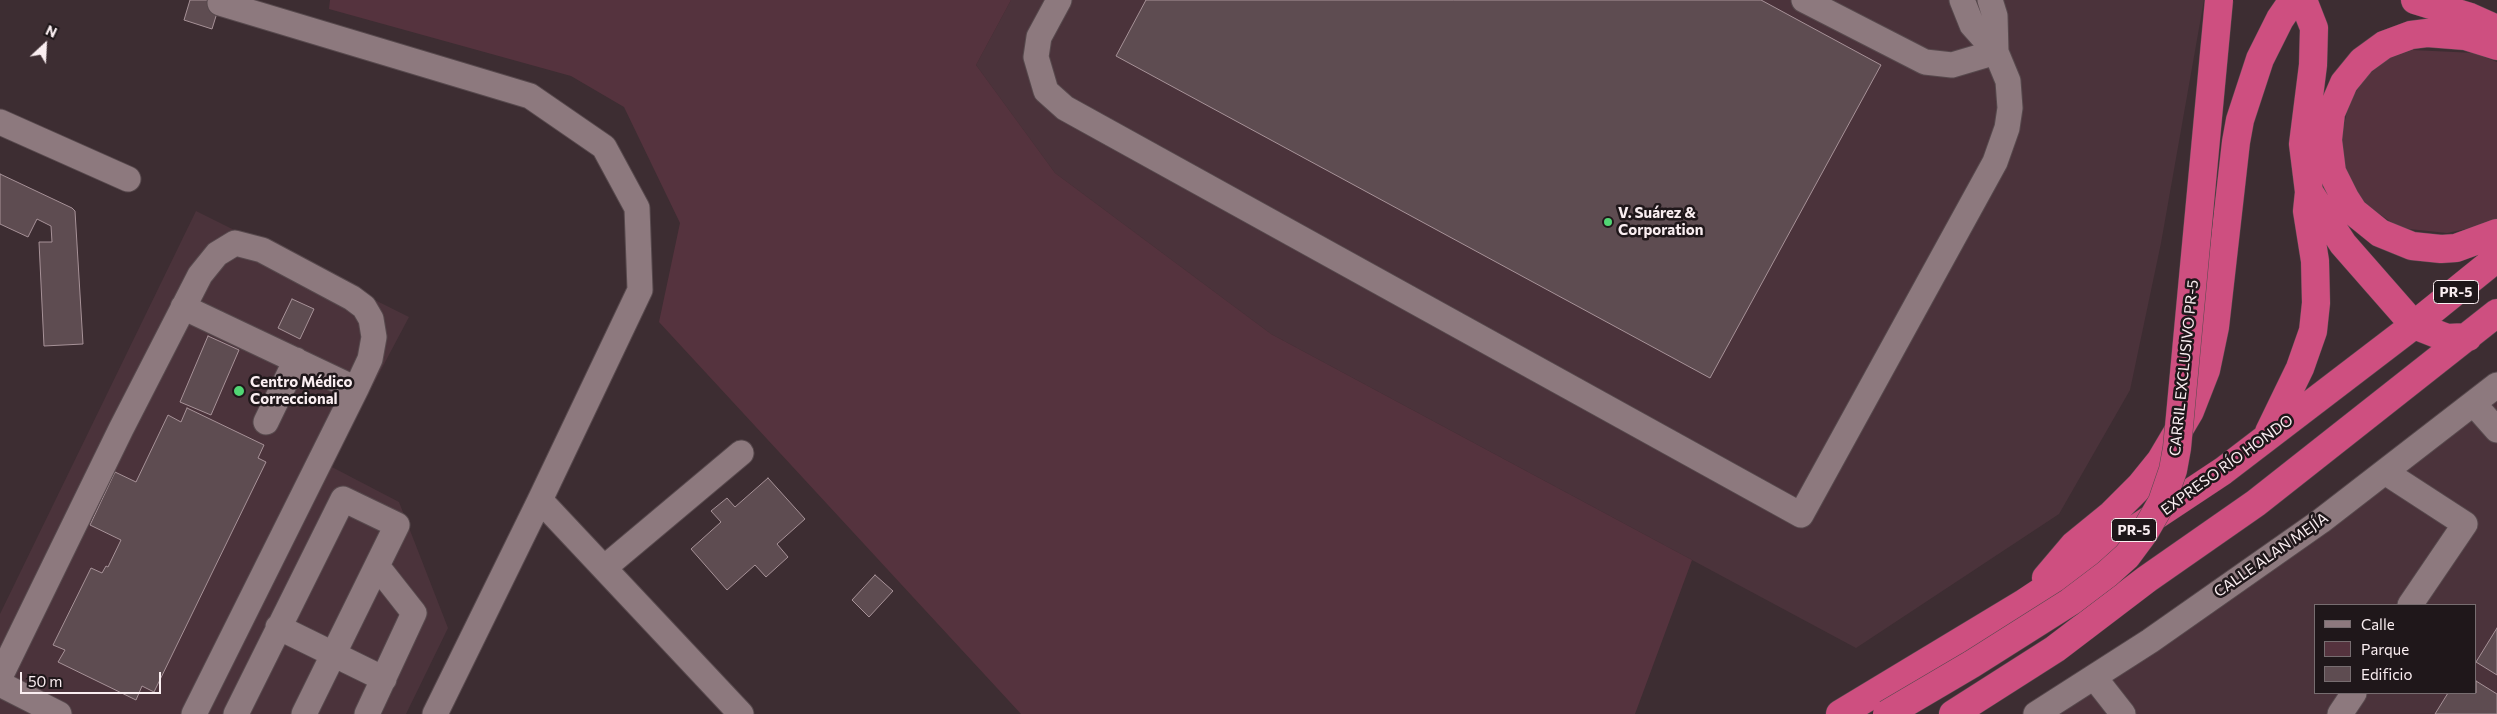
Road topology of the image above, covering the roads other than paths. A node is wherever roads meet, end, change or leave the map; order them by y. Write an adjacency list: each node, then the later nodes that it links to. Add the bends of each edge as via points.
1 (1059, 0): 12 (street, via 1039,37 1036,57 1046,91 1065,108 1801,515 1994,162 2007,128 2010,108 2008,81)
2 (1804, 0): 12 (street, via 1925,62 1952,65)
3 (1962, 0): 12 (street, via 1972,25)
4 (1990, 0): 12 (street, via 1995,16)
5 (2219, 0): 55 (highway, CARRIL EXCLUSIVO PR-5, bridge, via 2177,448 2162,502 2144,534 2107,574 2070,602)
6 (2303, 0): 15 (highway, via 2314,28 2315,44 2303,144)
7 (2415, 0): 10 (highway)
8 (220, 2): 34 (street, via 530,96 604,147 636,208 640,290)
9 (2286, 10): 37 (highway, via 2260,59 2240,120 2215,327 2206,370 2190,411 2161,460 2140,486 2074,545)
10 (2497, 29)
11 (2497, 46): 16 (highway, via 2465,36 2427,33 2384,45 2362,61 2344,83 2331,113 2328,140 2332,172 2344,198 2354,212 2380,232 2412,246 2441,248 2456,248)
12 (1996, 52)
13 (0, 122): 14 (street)
14 (128, 179)
15 (2309, 192): 20 (highway, via 2343,244); 29 (highway, via 2306,210 2316,280 2313,331 2294,385)
16 (2497, 233)
17 (2497, 258): 20 (highway, EXPRESO RÍO HONDO / PR-5)
18 (183, 308): 23 (street); 25 (street, via 200,275 217,254 235,243 262,250 364,307 371,319 374,337 370,359); 41 (street)
19 (2497, 313): 22 (highway, PR-5)
20 (2414, 325): 22 (highway); 29 (highway, EXPRESO RÍO HONDO / PR-5)
21 (2497, 326): 22 (highway)
22 (2459, 345): 46 (highway, PR-5, via 2256,503 2147,579 2055,649)
23 (296, 360): 25 (street); 27 (street)
24 (2497, 385): 26 (street, CALLE ALAN MEJÍA)
25 (356, 389): 32 (street)
26 (2474, 404): 28 (street); 31 (street, CALLE ALAN MEJÍA)
27 (266, 422)
28 (2497, 430)
29 (2265, 439): 37 (highway, EXPRESO RÍO HONDO / PR-5, via 2223,471)
30 (741, 453): 36 (street)
31 (2384, 472): 38 (street, via 2465,524); 42 (street, CALLE ALAN MEJÍA, via 2313,526)
32 (309, 481): 33 (street); 48 (street)
33 (343, 499): 35 (street, via 398,525); 39 (street)
34 (540, 500): 36 (street); 52 (street)
35 (377, 566): 40 (street); 43 (street, via 414,613)
36 (604, 568): 53 (street)
37 (2024, 603): 54 (highway, EXPRESO RÍO HONDO / PR-5)
38 (2411, 604)
39 (278, 627): 40 (street); 49 (street)
40 (334, 654): 43 (street); 50 (street)
41 (0, 677)
42 (2094, 677): 56 (street, CALLE ALAN MEJÍA); 57 (street)
43 (384, 678): 51 (street)
44 (0, 684): 47 (street)
45 (2353, 694): 58 (street)
46 (1958, 711)
47 (60, 714)
48 (194, 714)
49 (236, 714)
50 (304, 714)
51 (367, 714)
52 (435, 714)
53 (741, 714)
54 (1840, 714)
55 (1887, 714)
56 (2036, 714)
57 (2123, 714)
58 (2340, 714)

